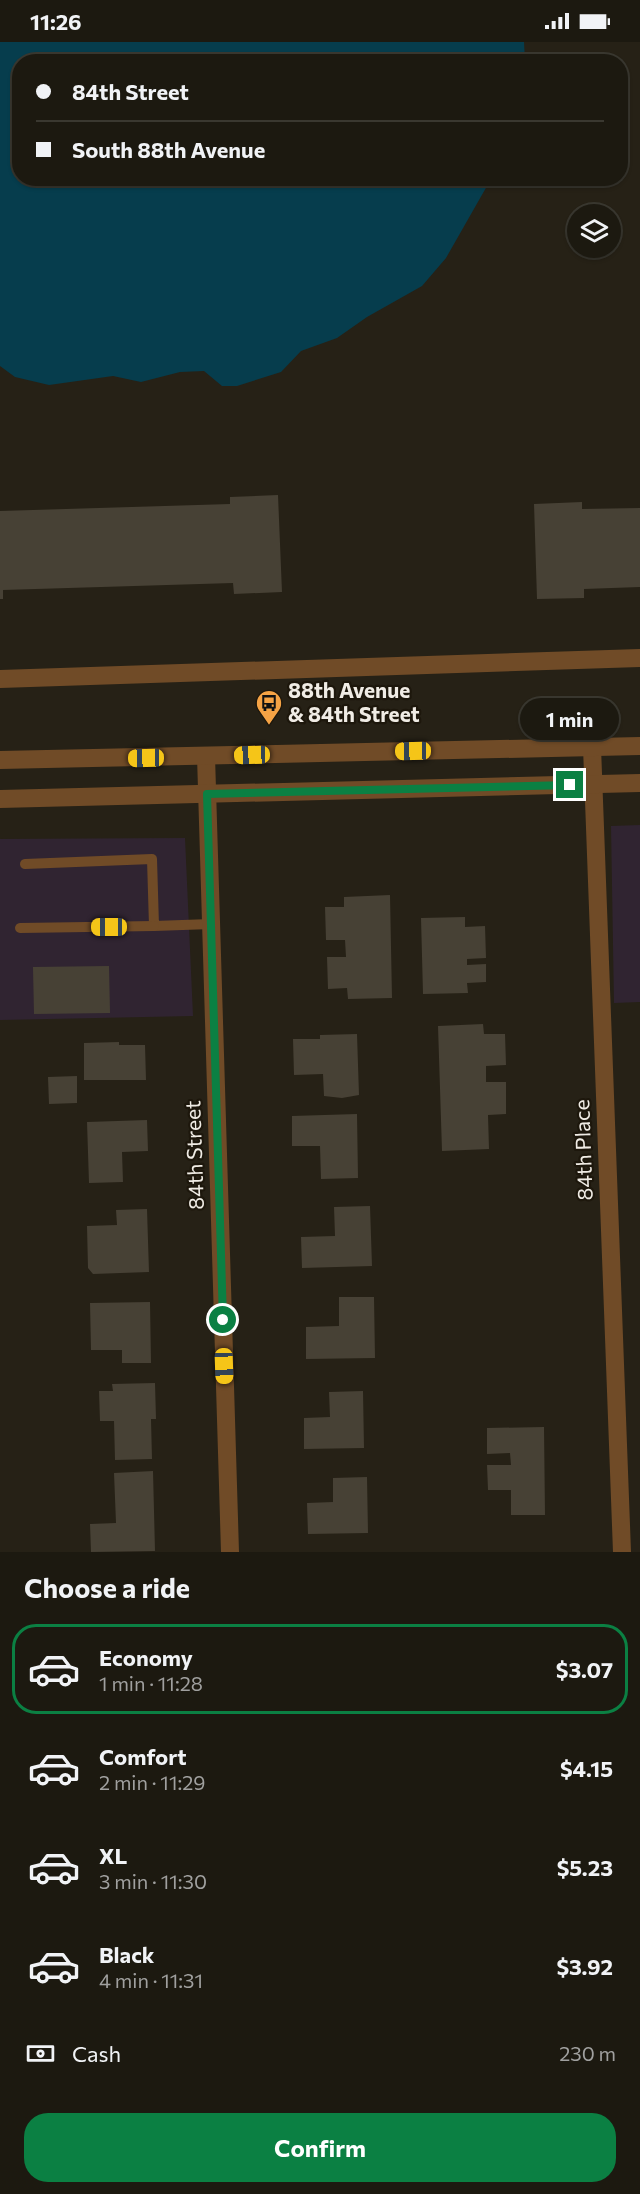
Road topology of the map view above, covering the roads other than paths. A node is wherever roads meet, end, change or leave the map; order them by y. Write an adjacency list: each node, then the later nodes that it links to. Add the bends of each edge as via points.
1 (640, 658): 2 (street)
2 (0, 679)
3 (640, 746): 4 (street)
4 (592, 747): 5 (street); 8 (street, 84th Place)
5 (206, 756): 6 (street); 9 (street, 84th Street)
6 (0, 760)
7 (640, 783): 8 (street)
8 (593, 784): 9 (street); 16 (street, 84th Place)
9 (207, 794): 10 (street); 12 (street, 84th Street)
10 (0, 799)
11 (25, 864): 13 (lane, via 152,859)
12 (211, 924): 13 (lane); 15 (street, 84th Street)
13 (154, 926): 14 (lane)
14 (20, 928)
15 (230, 1552)
16 (622, 1552)

